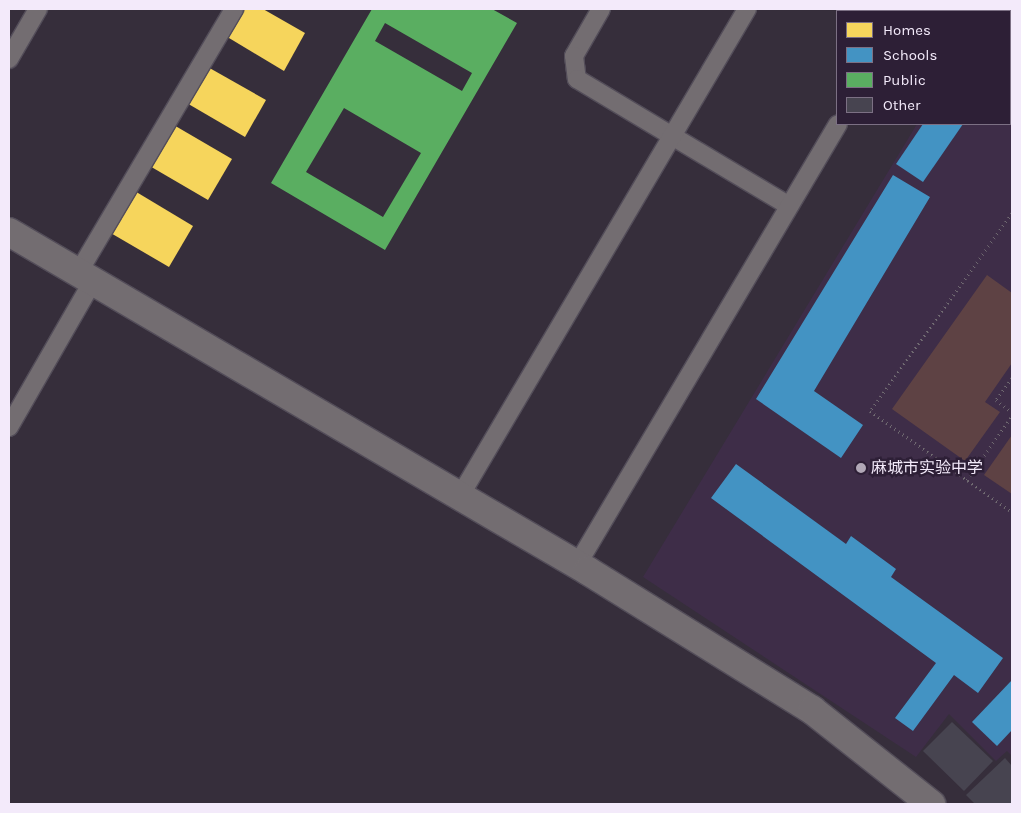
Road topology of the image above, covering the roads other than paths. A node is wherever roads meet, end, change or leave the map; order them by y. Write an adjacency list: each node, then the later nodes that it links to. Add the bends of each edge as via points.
1 (38, 9): 5 (lane)
2 (234, 9): 10 (lane)
3 (601, 9): 7 (lane, via 574,56 577,79)
4 (747, 9): 7 (lane)
5 (9, 60)
6 (837, 125): 8 (lane)
7 (672, 136): 8 (lane); 12 (lane)
8 (789, 206): 13 (lane)
9 (9, 232): 10 (street)
10 (85, 277): 11 (lane); 12 (street)
11 (9, 427)
12 (460, 496): 13 (street)
13 (577, 565): 14 (street, via 812,710)
14 (930, 804)

